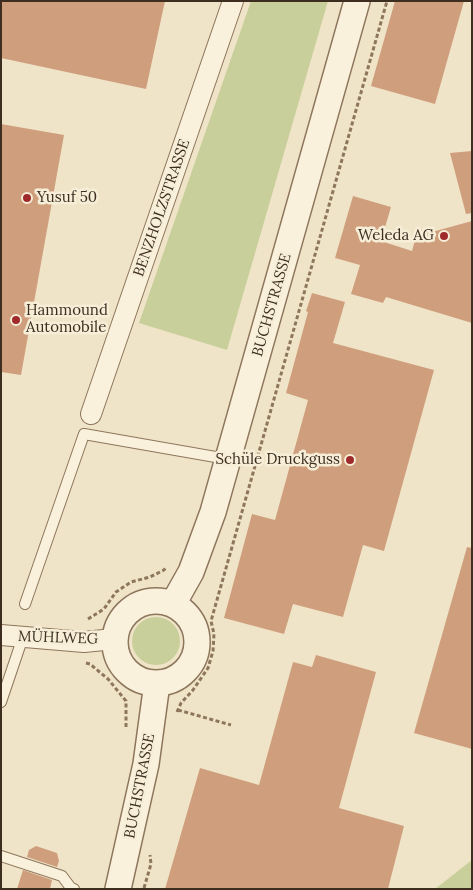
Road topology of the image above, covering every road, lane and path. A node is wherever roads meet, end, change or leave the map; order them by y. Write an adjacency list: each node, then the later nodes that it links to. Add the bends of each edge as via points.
1 (233, 1): 4 (street, BENZHOLZSTRASSE)
2 (358, 1): 5 (street, BUCHSTRASSE)
3 (387, 1): 17 (path, via 211,621 213,651 208,668 178,710)
4 (91, 414)
5 (228, 459): 7 (lane, via 84,434); 8 (street, BUCHSTRASSE, via 191,572)
6 (169, 562): 9 (path, via 164,570 131,582 116,592 104,609 91,619)
7 (25, 604)
8 (173, 604): 12 (street, via 147,601 135,606 125,615); 14 (street, via 192,623 197,639 196,650 182,673)
9 (83, 620)
10 (1, 635): 11 (street, MÜHLWEG)
11 (23, 637): 12 (street, MÜHLWEG, via 84,642); 15 (lane)
12 (114, 639): 14 (street, via 122,665 131,675)
13 (85, 663): 16 (path, via 108,678 126,701)
14 (157, 683): 20 (street, BUCHSTRASSE, via 146,764)
15 (1, 702)
16 (126, 708)
17 (231, 725)
18 (1, 856): 19 (lane, via 62,876)
19 (72, 888)
20 (118, 889)

